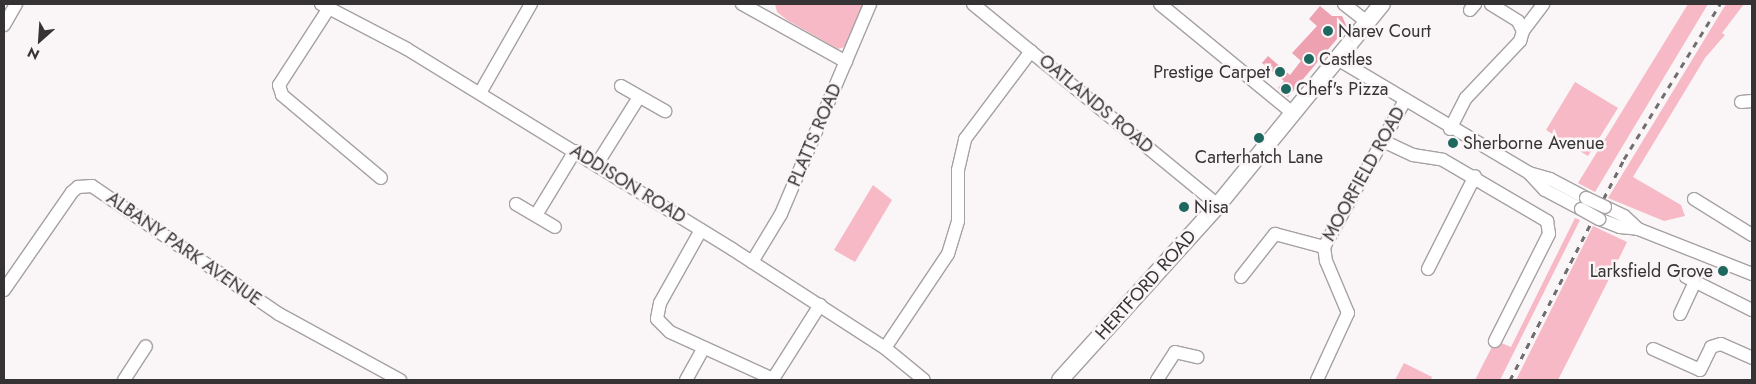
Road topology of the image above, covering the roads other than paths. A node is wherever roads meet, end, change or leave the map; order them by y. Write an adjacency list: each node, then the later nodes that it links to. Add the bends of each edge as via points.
1 (16, 4): 14 (street)
2 (531, 4): 20 (street)
3 (742, 4): 12 (street)
4 (870, 4): 18 (street, PLATTS ROAD)
5 (973, 4): 16 (street, OATLANDS ROAD)
6 (1160, 4): 24 (street)
7 (1344, 4): 13 (street)
8 (1382, 4): 13 (main road, HERTFORD ROAD)
9 (1491, 4): 15 (street, via 1518,21)
10 (1543, 4): 15 (street)
11 (325, 6): 20 (street, ADDISON ROAD); 30 (street, via 279,85 282,95)
12 (759, 8): 18 (street)
13 (1366, 21): 17 (main road, HERTFORD ROAD)
14 (4, 25)
15 (1524, 31): 25 (street, via 1515,51 1466,98)
16 (1032, 51): 33 (street, OATLANDS ROAD); 49 (street, via 965,139 958,170 958,221 948,254)
17 (1338, 60): 22 (street); 24 (main road, HERTFORD ROAD)
18 (846, 62): 39 (street, PLATTS ROAD, via 781,214)
19 (621, 86): 21 (street)
20 (480, 93): 27 (street, ADDISON ROAD)
21 (639, 97): 23 (street); 28 (street)
22 (1404, 100): 25 (street); 26 (street, MOORFIELD ROAD)
23 (665, 111)
24 (1294, 114): 33 (main road, HERTFORD ROAD)
25 (1450, 129): 41 (street, bridge, via 1529,174 1545,190 1602,213 1620,228 1638,229)
26 (1383, 141): 29 (street, via 1413,155 1443,160); 38 (street, MOORFIELD ROAD)
27 (575, 152): 28 (street, ADDISON ROAD); 34 (street)
28 (597, 164): 36 (street, ADDISON ROAD)
29 (1475, 176): 40 (street); 47 (street, via 1547,221 1549,234)
30 (381, 178)
31 (1694, 199): 37 (street)
32 (516, 204): 34 (street)
33 (1218, 205): 59 (main road, HERTFORD ROAD)
34 (536, 215): 35 (street)
35 (555, 227)
36 (701, 230): 39 (street, ADDISON ROAD); 50 (street, via 660,303 657,319 670,332)
37 (1752, 235)
38 (1324, 248): 42 (street, MOORFIELD ROAD, via 1275,234); 61 (street, MOORFIELD ROAD, via 1326,261 1354,312)
39 (752, 262): 44 (street, ADDISON ROAD)
40 (1428, 269)
41 (1752, 274)
42 (1241, 277)
43 (4, 290): 56 (street, ALBANY PARK AVENUE, via 72,192 78,187 92,186 279,314)
44 (820, 306): 49 (street, ADDISON ROAD); 50 (street, via 772,379)
45 (1752, 310): 46 (street, via 1690,279)
46 (1680, 314)
47 (1495, 341)
48 (146, 346): 55 (street)
49 (885, 348): 58 (street, ADDISON ROAD)
50 (702, 349): 57 (street)
51 (1653, 349): 54 (street)
52 (1197, 357): 60 (street, via 1175,352)
53 (1752, 358): 54 (street, via 1720,344 1711,347)
54 (1701, 375)
55 (124, 380)
56 (400, 380)
57 (686, 380)
58 (924, 380)
59 (1060, 380)
60 (1157, 380)
61 (1316, 380)

